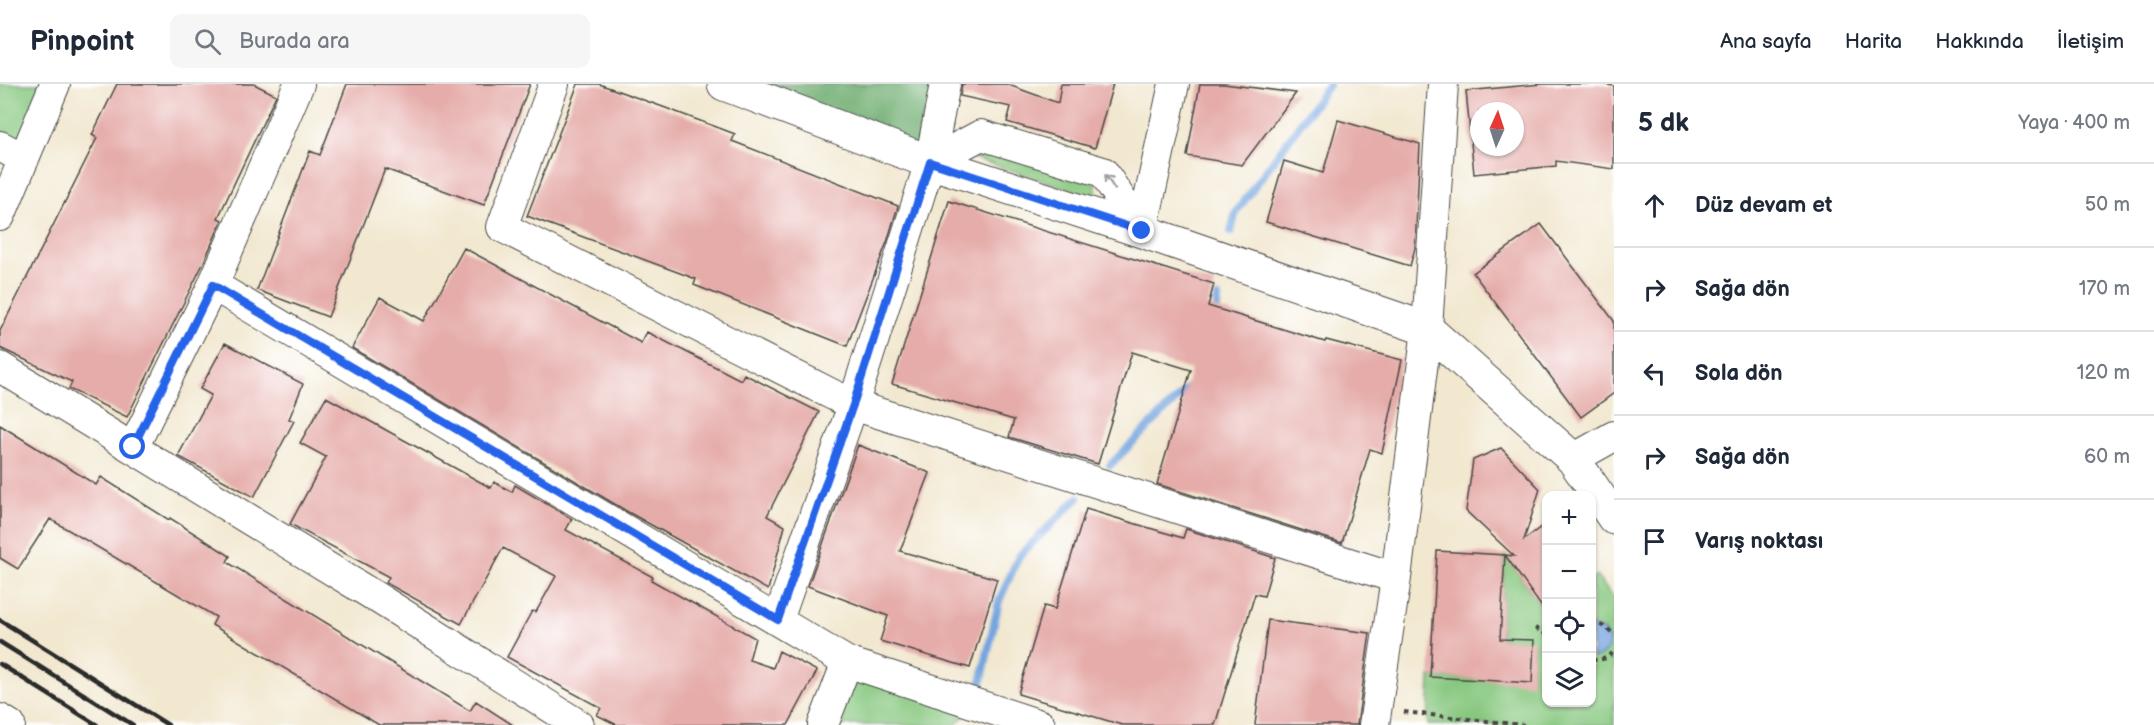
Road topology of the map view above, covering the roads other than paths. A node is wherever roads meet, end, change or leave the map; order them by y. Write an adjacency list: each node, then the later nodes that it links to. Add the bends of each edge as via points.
1 (55, 84): 8 (street)
2 (299, 84): 12 (street)
3 (554, 84): 15 (street, via 502,227)
4 (724, 84): 9 (main road)
5 (945, 84): 9 (street)
6 (1174, 84): 11 (street)
7 (1443, 84): 13 (street)
8 (12, 152): 10 (street)
9 (930, 162): 11 (main road); 11 (street, one-way to 9, via 1103,172 981,135); 15 (street)
10 (0, 216)
11 (1142, 231): 13 (main road)
12 (213, 285): 17 (street); 21 (street)
13 (1427, 329): 18 (main road); 20 (street)
14 (0, 367): 17 (street)
15 (853, 405): 20 (street); 21 (street)
16 (1614, 436): 18 (street)
17 (133, 447): 26 (street)
18 (1574, 459): 19 (main road)
19 (1614, 518)
20 (1396, 578): 23 (street)
21 (778, 620): 22 (street)
22 (847, 662): 27 (street); 28 (street)
23 (1376, 717)
24 (0, 719): 25 (street)
25 (10, 725)
26 (579, 725)
27 (823, 725)
28 (1040, 725)

